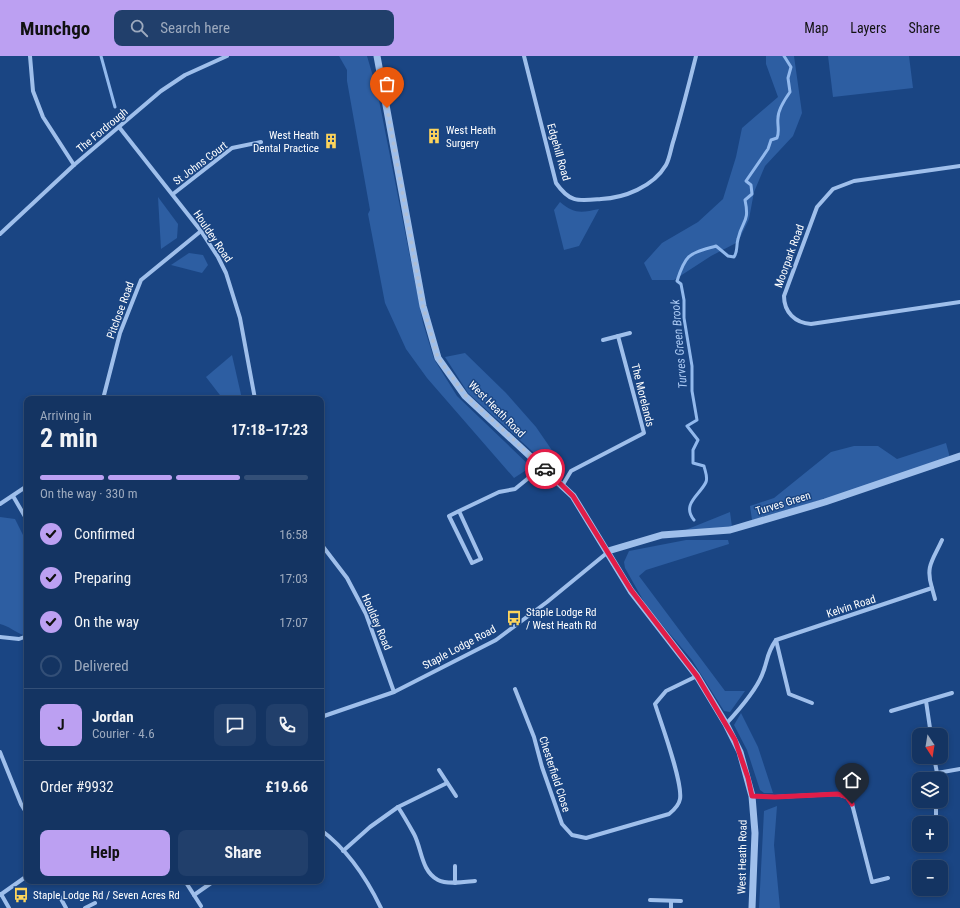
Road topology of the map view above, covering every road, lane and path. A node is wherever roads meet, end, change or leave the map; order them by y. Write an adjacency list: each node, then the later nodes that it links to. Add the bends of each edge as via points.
1 (30, 56): 8 (street, via 34,91 43,117)
2 (227, 56): 6 (street, The Fordrough, via 186,75 161,91)
3 (377, 56): 20 (street, West Heath Road, via 423,306 438,358 466,396)
4 (524, 56): 5 (street, Edgehill Road, via 556,183 572,200 604,199 634,192 654,179 666,165)
5 (696, 56)
6 (120, 127): 8 (street, The Fordrough); 10 (street, Houldey Road)
7 (262, 142): 10 (street, St Johns Court, via 232,148)
8 (74, 165): 12 (street, The Fordrough)
9 (960, 166): 13 (street, Moorpark Road, via 854,181 833,189 817,207 784,296 786,309 802,323 811,324)
10 (173, 194): 11 (street, Houldey Road)
11 (201, 231): 17 (street, Pitclose Road, via 141,280 120,333); 18 (street, Houldey Road, via 218,257 233,290)
12 (0, 234)
13 (960, 302)
14 (630, 333): 15 (street)
15 (618, 336): 16 (street); 21 (street, The Morelands, via 644,432 571,471)
16 (603, 340)
17 (104, 396)
18 (254, 396)
19 (960, 456): 29 (street, Turves Green, via 825,502 735,529 662,535)
20 (542, 467): 21 (street, West Heath Road); 25 (street, via 516,489 498,492)
21 (562, 486): 29 (street, West Heath Road, via 573,496)
22 (24, 488): 23 (street)
23 (13, 496): 24 (street); 26 (street)
24 (0, 504)
25 (459, 511): 25 (street, via 481,559 472,563 449,516)
26 (24, 515)
27 (942, 540): 30 (street, via 928,570)
28 (324, 551): 37 (street, Houldey Road, via 347,578 366,614)
29 (608, 551): 35 (street, West Heath Road, via 636,597); 37 (street, Staple Lodge Road, via 496,640)
30 (932, 588): 31 (street); 34 (street, Kelvin Road)
31 (935, 599)
32 (0, 637): 33 (street)
33 (24, 637)
34 (776, 640): 40 (street, via 789,694); 43 (street, via 768,652 762,676)
35 (697, 676): 36 (street, Chesterfield Close, via 666,691 656,704 679,783 680,799 677,806 669,814 586,838 572,835 562,824 534,736); 43 (street, West Heath Road)
36 (515, 689)
37 (394, 692): 42 (street, Staple Lodge Road)
38 (952, 693): 39 (street)
39 (926, 701): 41 (street); 44 (street)
40 (812, 703)
41 (891, 711)
42 (324, 716)
43 (726, 724): 51 (street, West Heath Road, via 740,752)
44 (930, 728)
45 (0, 752): 53 (street)
46 (960, 769): 48 (street)
47 (440, 770): 49 (street)
48 (943, 772)
49 (447, 783): 50 (street); 52 (street)
50 (456, 796)
51 (752, 796): 58 (street, via 838,794 847,797 852,804 872,882); 76 (street, West Heath Road, via 756,833)
52 (398, 807): 55 (street); 60 (street, via 415,835 423,862 429,872 438,880)
53 (24, 809)
54 (324, 833): 55 (street)
55 (343, 851): 74 (street, via 360,871)
56 (455, 866): 60 (street)
57 (24, 878): 63 (street)
58 (888, 878)
59 (474, 881): 60 (street)
60 (455, 882)
61 (187, 884): 64 (street)
62 (210, 884): 64 (street)
63 (0, 894): 71 (street)
64 (194, 895): 70 (street)
65 (60, 897): 72 (street)
66 (650, 900): 67 (street)
67 (671, 901): 68 (street); 75 (street)
68 (681, 901)
69 (95, 903): 73 (street)
70 (201, 906)
71 (9, 908)
72 (66, 908)
73 (85, 908)
74 (381, 908)
75 (671, 908)
76 (752, 908)

